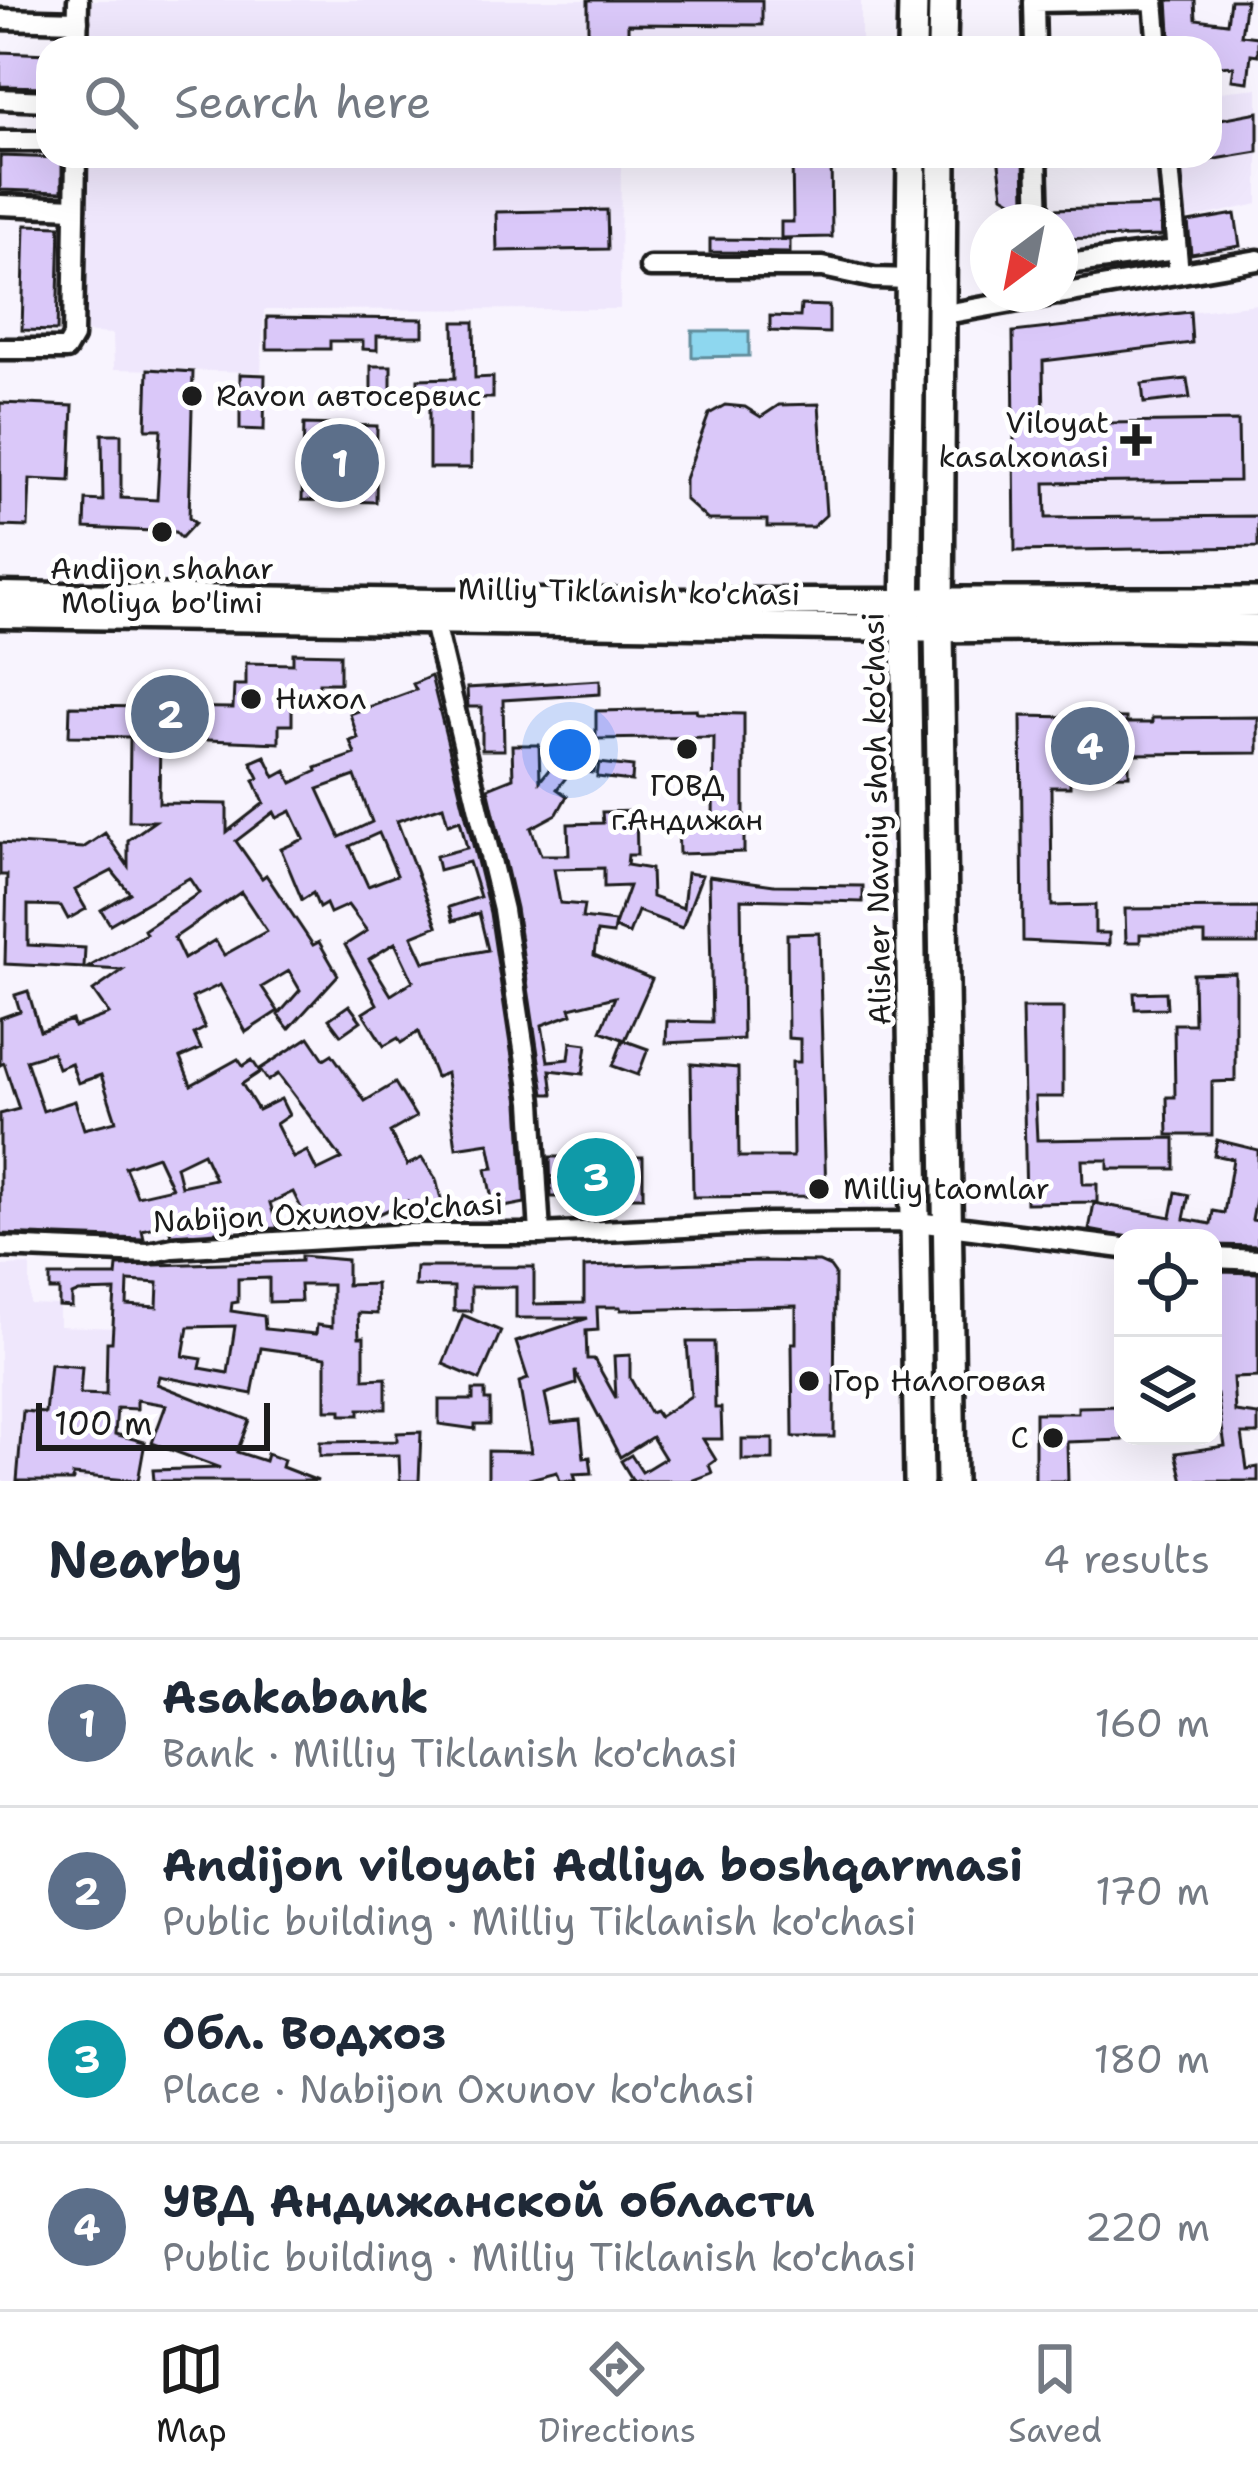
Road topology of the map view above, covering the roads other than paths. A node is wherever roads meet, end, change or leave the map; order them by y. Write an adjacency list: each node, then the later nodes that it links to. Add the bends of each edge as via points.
1 (78, 0): 6 (street)
2 (913, 0): 8 (main road)
3 (943, 0): 9 (main road)
4 (1154, 0): 10 (street, via 1034,2); 11 (street)
5 (0, 19): 6 (street)
6 (78, 21): 7 (street)
7 (77, 36)
8 (912, 36)
9 (942, 36)
10 (1035, 36)
11 (1157, 36)
12 (0, 100): 13 (street)
13 (36, 101)
14 (0, 141): 15 (street)
15 (36, 141)
16 (76, 168): 23 (street)
17 (912, 168): 29 (main road, Alisher Navoiy shoh ko'chasi)
18 (942, 168): 33 (main road)
19 (1037, 168): 21 (street)
20 (1169, 168): 24 (street)
21 (1038, 204)
22 (0, 205): 23 (street)
23 (75, 208): 34 (street, via 73,337 66,349)
24 (1176, 250): 26 (street); 28 (street)
25 (1258, 260): 28 (street)
26 (1078, 263)
27 (650, 267): 29 (street, via 823,268)
28 (1179, 273): 30 (street)
29 (912, 279): 32 (main road, Alisher Navoiy shoh ko'chasi)
30 (1078, 291)
31 (970, 308): 33 (street)
32 (911, 315): 33 (main road); 41 (main road, Alisher Navoiy shoh ko'chasi)
33 (940, 315): 42 (main road)
34 (0, 349)
35 (0, 595): 37 (main road, Milliy Tiklanish ko'chasi)
36 (1258, 602): 42 (main road, Milliy Tiklanish ko'chasi)
37 (44, 606): 38 (main road, Milliy Tiklanish ko'chasi); 40 (main road, Milliy Tiklanish ko'chasi)
38 (226, 609): 39 (main road, Milliy Tiklanish ko'chasi); 43 (main road, Milliy Tiklanish ko'chasi)
39 (566, 612): 41 (main road, Milliy Tiklanish ko'chasi); 43 (main road, Milliy Tiklanish ko'chasi)
40 (0, 615)
41 (906, 615): 42 (main road, Milliy Tiklanish ko'chasi); 45 (main road, Alisher Navoiy shoh ko'chasi)
42 (939, 615): 44 (main road, Milliy Tiklanish ko'chasi); 46 (main road)
43 (434, 623): 47 (street, via 503,910 532,1102)
44 (1258, 629)
45 (917, 1222): 46 (street, Nabijon Oxunov ko'chasi); 47 (street, Nabijon Oxunov ko'chasi); 52 (main road, Alisher Navoiy shoh ko'chasi)
46 (947, 1225): 49 (street, Nabijon Oxunov ko'chasi); 53 (main road)
47 (541, 1234): 48 (street, Nabijon Oxunov ko'chasi, via 408,1234 148,1252)
48 (0, 1247)
49 (1114, 1247)
50 (1222, 1258): 51 (street)
51 (1258, 1260)
52 (919, 1481)
53 (951, 1481)

